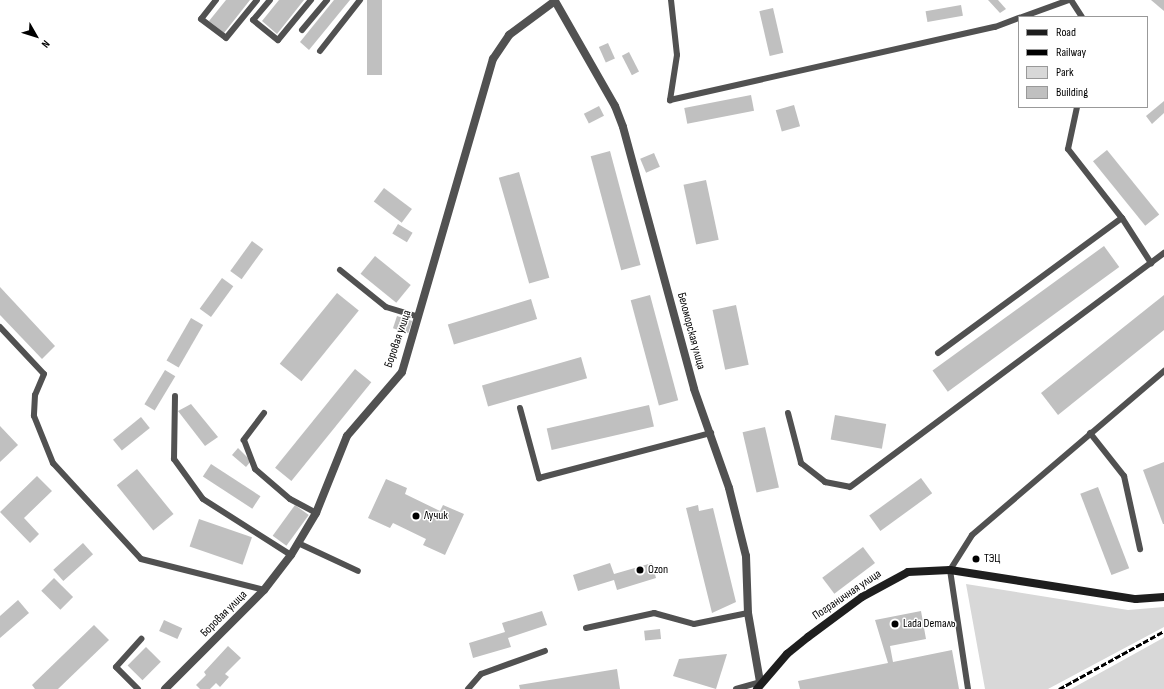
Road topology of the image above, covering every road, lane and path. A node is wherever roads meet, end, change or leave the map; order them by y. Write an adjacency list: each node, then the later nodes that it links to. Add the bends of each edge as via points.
1 (216, 0): 2 (lane, via 201,19 226,38)
2 (257, 0)
3 (270, 0): 4 (lane, via 253,20 278,40)
4 (311, 0)
5 (327, 0): 13 (lane)
6 (360, 0): 14 (lane)
7 (671, 0): 12 (lane, via 677,55 670,100 995,27)
8 (1070, 0): 10 (lane); 11 (lane)
9 (555, 1): 20 (street, Боровая улица, via 509,35 493,59); 28 (street, Беломорская улица, via 616,106 694,389)
10 (1025, 16)
11 (1081, 16)
12 (1018, 18)
13 (302, 30)
14 (320, 51)
15 (1077, 108): 16 (lane, via 1068,149)
16 (1122, 218): 18 (lane); 22 (lane)
17 (1164, 253): 18 (lane)
18 (1151, 263): 27 (lane, via 850,487 825,482 802,463)
19 (340, 270): 20 (lane, via 386,307)
20 (419, 317): 30 (street, Боровая улица, via 402,372 347,436)
21 (0, 327): 36 (lane, via 44,374 35,394 34,416 53,463 140,559)
22 (938, 353)
23 (1164, 371): 29 (lane)
24 (175, 396): 33 (lane, via 174,459 203,499)
25 (520, 408): 28 (lane, via 539,478)
26 (264, 413): 30 (lane, via 244,440 255,469 290,499)
27 (788, 414)
28 (711, 433): 38 (street, Беломорская улица, via 746,556)
29 (1090, 433): 32 (lane, via 1124,476); 34 (lane, via 972,535)
30 (316, 513): 31 (street, Боровая улица)
31 (298, 543): 33 (street, Боровая улица); 35 (lane)
32 (1140, 549)
33 (291, 555): 36 (street, Боровая улица)
34 (950, 570): 37 (main road, Пограничная улица, via 1136,598); 42 (main road, Пограничная улица, via 908,572 888,581 808,637); 47 (lane)
35 (358, 572)
36 (264, 590): 44 (street, Боровая улица)
37 (1164, 597)
38 (748, 613): 39 (lane, via 694,624 654,613); 42 (street, Беломорская улица)
39 (586, 628)
40 (141, 639): 43 (lane, via 116,667)
41 (545, 651): 45 (lane, via 481,674)
42 (759, 686): 46 (lane)
43 (138, 689)
44 (165, 689)
45 (468, 689)
46 (736, 689)
47 (968, 689)

